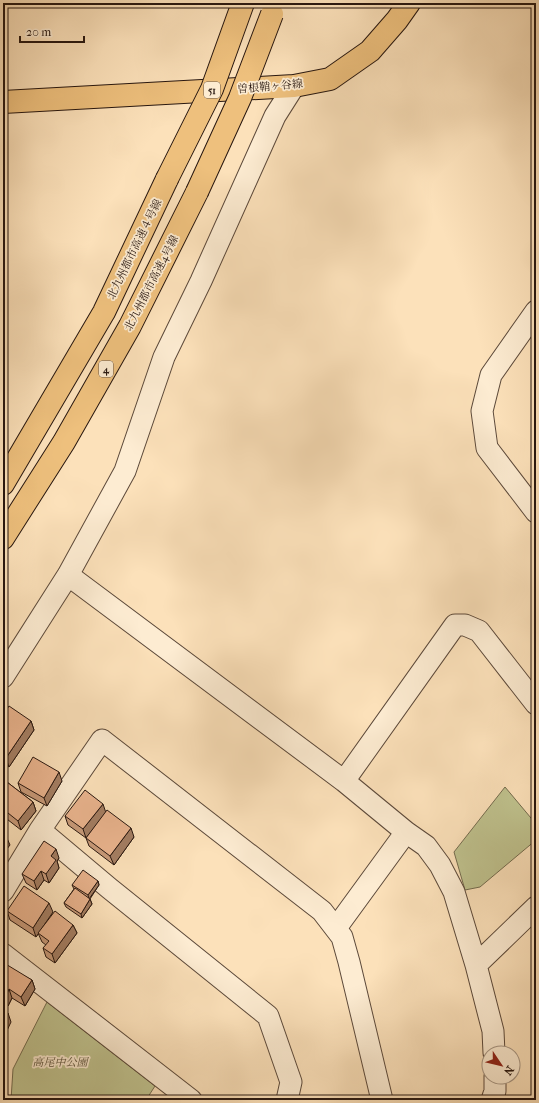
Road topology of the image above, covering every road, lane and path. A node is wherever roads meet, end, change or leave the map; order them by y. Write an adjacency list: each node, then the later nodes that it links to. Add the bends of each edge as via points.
1 (243, 3): 7 (main road, 北九州都市高速４号線, bridge, via 212,89 104,312)
2 (409, 3): 4 (main road, 曽根鞘ヶ谷線 / 51, via 370,51 330,79)
3 (274, 8): 9 (main road, 北九州都市高速4号線 / 4, bridge, via 240,98 130,326 64,442)
4 (294, 86): 5 (main road, 曽根鞘ヶ谷線 / 51); 10 (street, via 275,116 164,357 125,471)
5 (3, 102)
6 (536, 311): 8 (street, via 491,375 482,411 487,448)
7 (3, 484)
8 (536, 512)
9 (3, 538)
10 (68, 575): 11 (street); 13 (street)
11 (3, 677)
12 (536, 704): 13 (street, via 479,631 465,625 455,625)
13 (344, 780): 15 (street)
14 (40, 830): 16 (street); 18 (street, via 102,740 322,911); 24 (street, via 268,1016 291,1082)
15 (406, 832): 18 (street); 20 (street, via 426,846 447,878 454,892)
16 (3, 891)
17 (536, 907): 20 (street)
18 (336, 928): 25 (street, via 342,937 349,962)
19 (3, 954): 23 (street)
20 (476, 965): 21 (street, via 493,1031)
21 (494, 1045)
22 (495, 1085): 26 (street)
23 (191, 1100)
24 (287, 1100)
25 (382, 1100)
26 (492, 1100)

